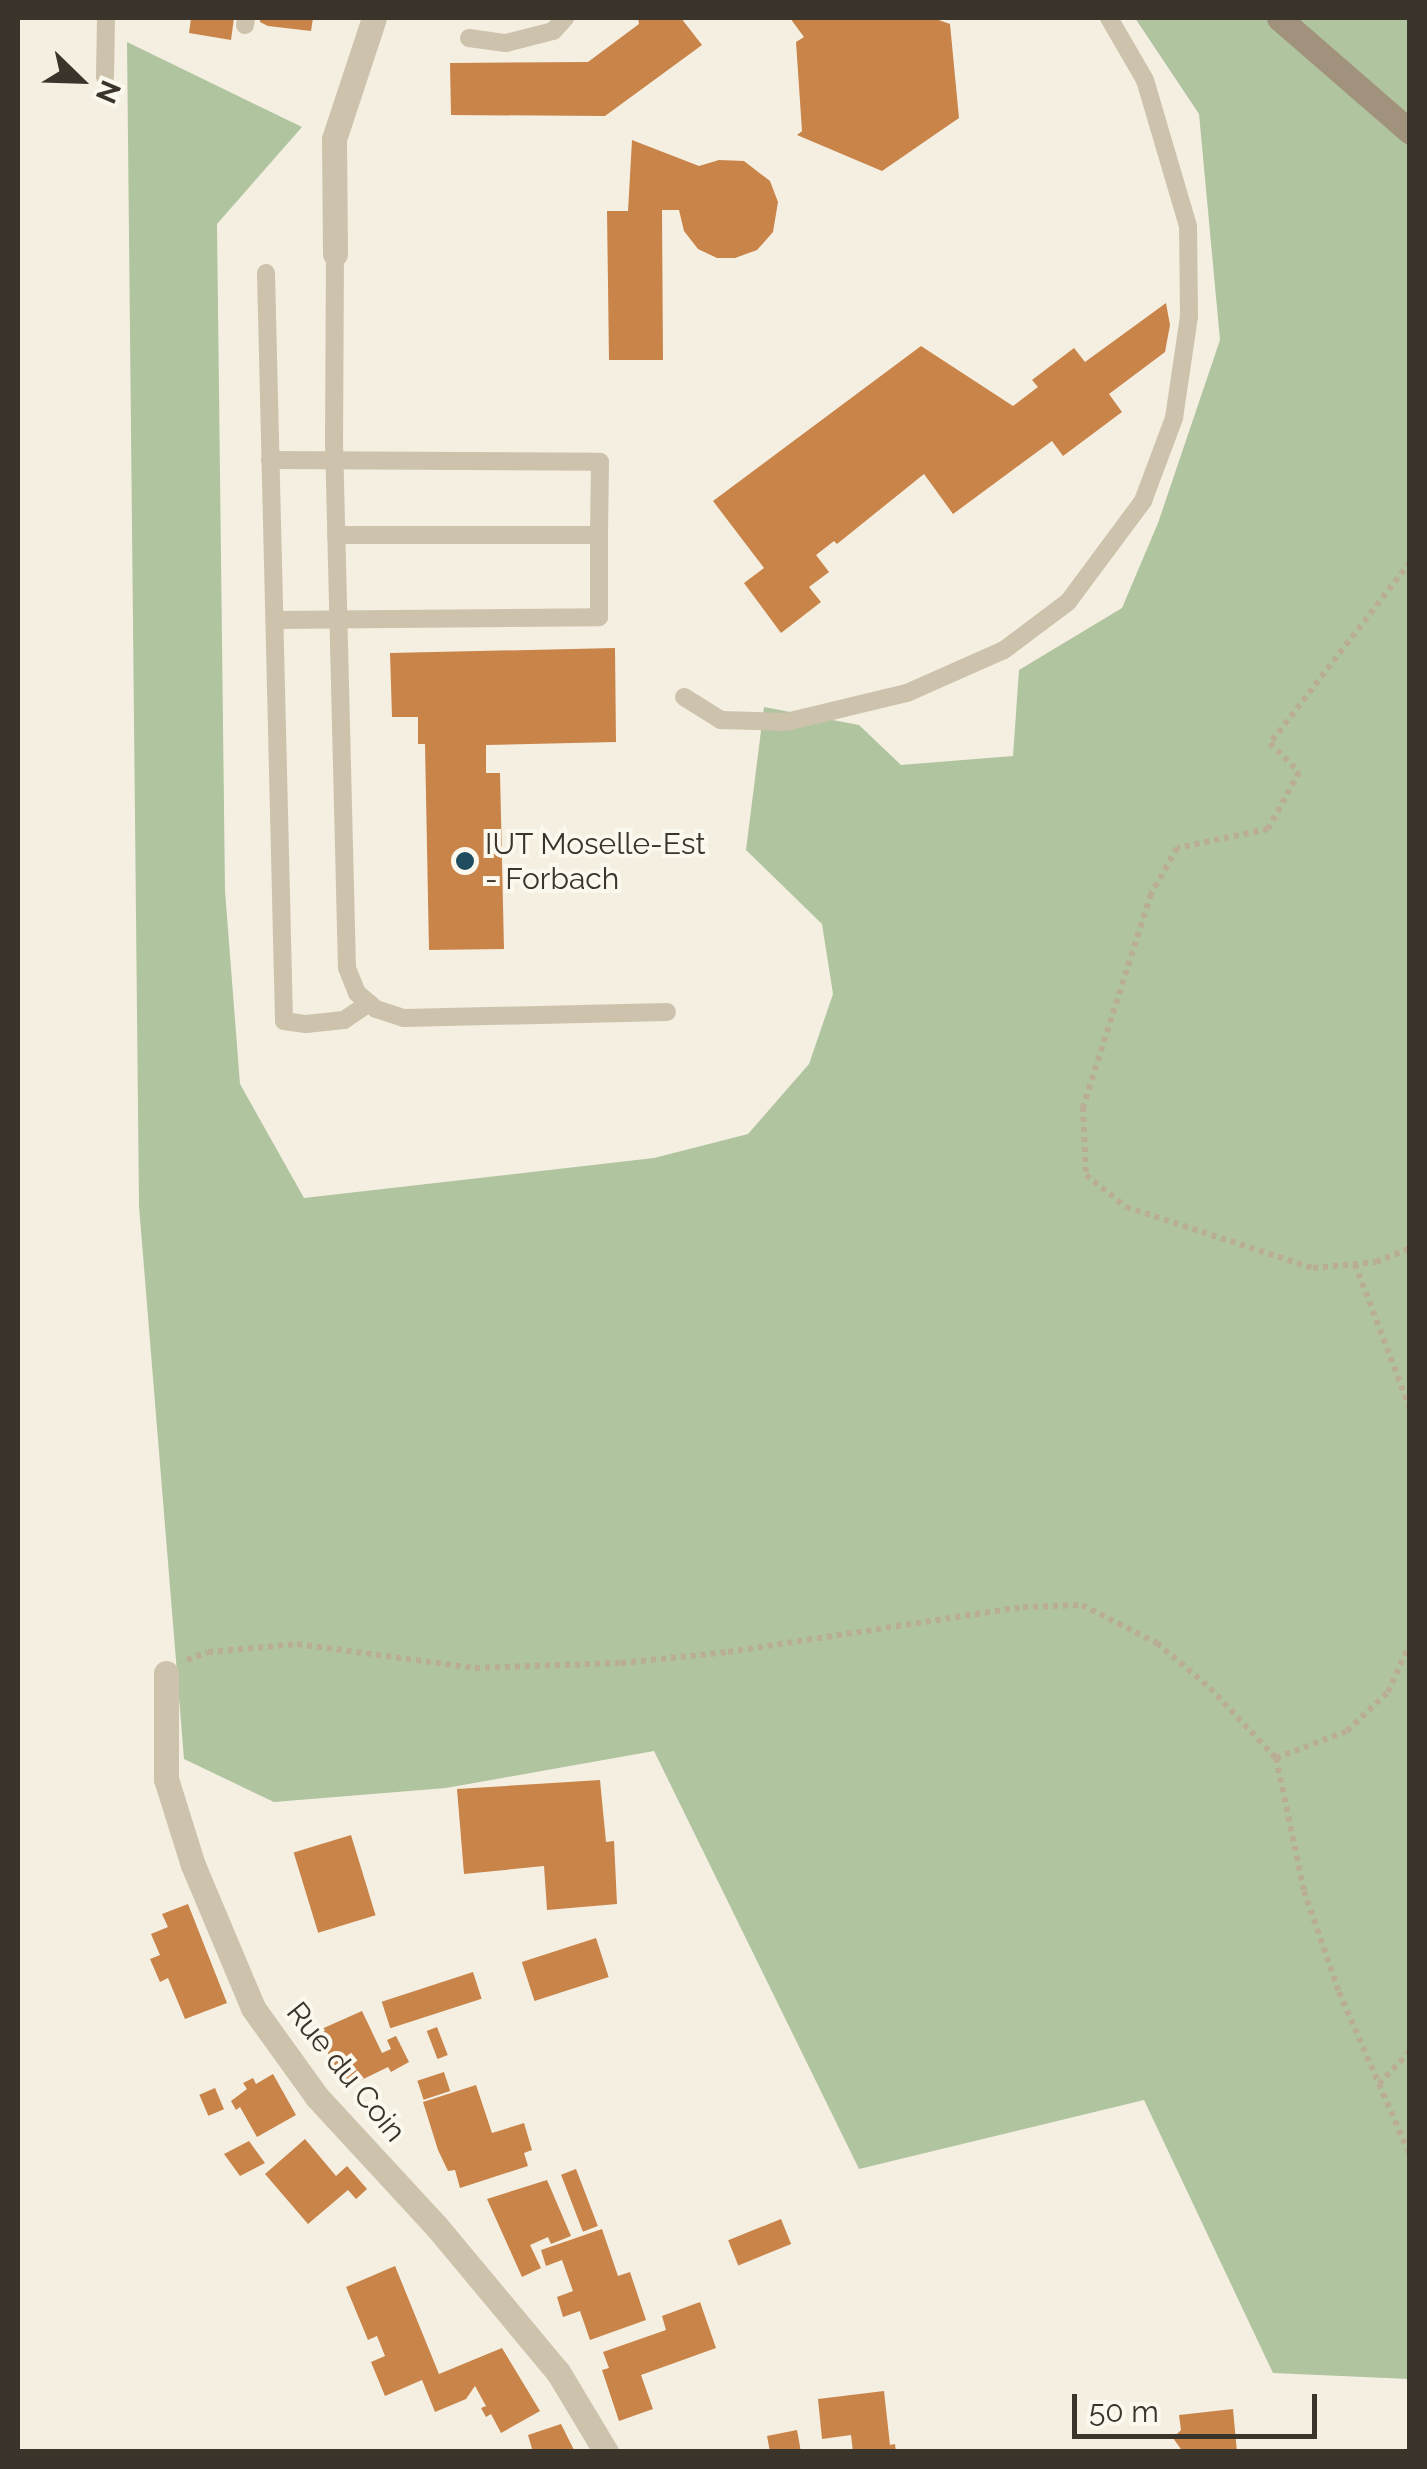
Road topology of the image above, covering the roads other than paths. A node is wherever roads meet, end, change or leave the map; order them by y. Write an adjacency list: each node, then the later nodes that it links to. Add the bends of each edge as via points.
1 (106, 18): 7 (lane)
2 (374, 18): 9 (street, via 334,139)
3 (566, 18): 6 (lane, via 553,30 506,43)
4 (1109, 18): 17 (lane, via 1145,80 1188,226 1189,317 1174,418 1143,501 1068,602 1004,650 907,693 786,722 721,720)
5 (1279, 18): 8 (main road)
6 (470, 38)
7 (105, 77)
8 (1410, 132)
9 (335, 254): 12 (lane)
10 (266, 273): 11 (lane)
11 (270, 460): 12 (lane); 15 (lane)
12 (334, 460): 13 (lane, via 600,462); 14 (lane)
13 (599, 535): 14 (lane); 16 (lane, via 599,617)
14 (336, 536): 16 (lane)
15 (274, 620): 16 (lane); 18 (lane, via 284,1021 344,1020)
16 (338, 621): 18 (lane, via 347,968 357,994)
17 (684, 697)
18 (369, 1003): 19 (lane, via 404,1018)
19 (667, 1012)
20 (166, 1673): 21 (street, Rue du Coin, via 166,1779 193,1865 253,2008 316,2097 558,2372)
21 (606, 2452)

